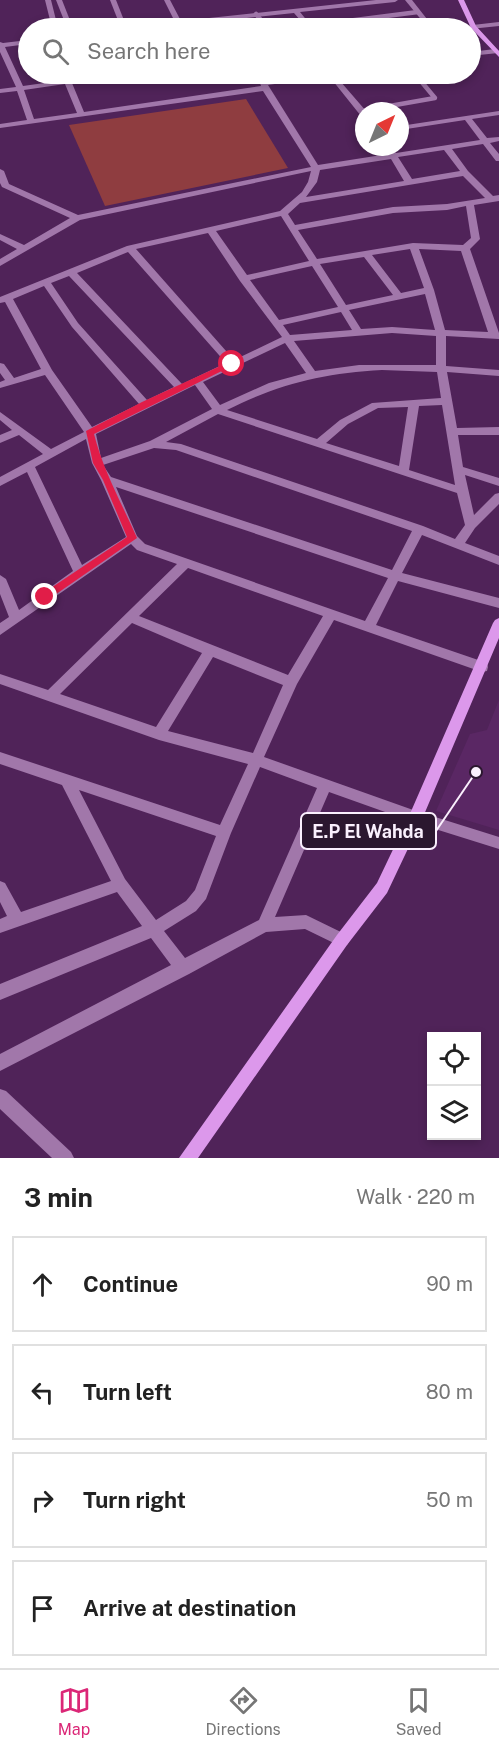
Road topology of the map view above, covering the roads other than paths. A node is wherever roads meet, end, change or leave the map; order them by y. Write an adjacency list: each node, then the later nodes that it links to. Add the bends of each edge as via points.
1 (48, 0): 13 (street)
2 (59, 0): 12 (street)
3 (112, 0): 17 (street)
4 (167, 0): 5 (lane); 18 (street)
5 (172, 0)
6 (395, 0): 9 (street)
7 (408, 0): 11 (street)
8 (461, 0): 24 (main road)
9 (364, 2): 10 (street)
10 (296, 10): 14 (street, via 275,9); 21 (street)
11 (418, 12): 22 (lane); 23 (street)
12 (63, 13): 13 (street); 16 (street)
13 (51, 14): 15 (street)
14 (256, 14): 19 (street); 20 (lane)
15 (52, 18)
16 (65, 18)
17 (120, 18)
18 (176, 18)
19 (220, 18)
20 (259, 18)
21 (302, 18)
22 (374, 18)
23 (423, 18)
24 (469, 18)
25 (499, 24): 26 (street)
26 (481, 26)
27 (481, 36): 30 (main road)
28 (18, 43): 29 (street)
29 (0, 45): 32 (street)
30 (497, 53): 31 (street)
31 (481, 54)
32 (18, 84)
33 (18, 84): 40 (street)
34 (37, 84): 40 (street)
35 (69, 84): 45 (street)
36 (271, 84): 39 (street)
37 (338, 84): 43 (street)
38 (423, 84): 42 (lane, via 435,98)
39 (265, 85): 45 (street); 56 (street)
40 (20, 88): 41 (street); 47 (street)
41 (0, 91)
42 (409, 103)
43 (355, 104)
44 (499, 113): 46 (street)
45 (81, 114): 47 (street)
46 (467, 118): 49 (street); 51 (street)
47 (31, 121): 48 (street)
48 (0, 126)
49 (409, 127)
50 (499, 139): 51 (street)
51 (486, 142): 52 (street); 55 (street)
52 (446, 147): 53 (street); 58 (street)
53 (409, 153)
54 (394, 156): 56 (street); 59 (street)
55 (499, 159)
56 (316, 168): 62 (street, via 315,179); 65 (street)
57 (0, 171): 60 (street)
58 (465, 173): 59 (street); 61 (street)
59 (410, 183): 62 (street)
60 (3, 186): 65 (street)
61 (495, 198): 63 (street)
62 (298, 201): 64 (street)
63 (470, 204): 66 (street, via 402,208); 71 (street, via 476,239)
64 (283, 213): 66 (street); 67 (street)
65 (77, 218): 72 (street)
66 (295, 228): 74 (street)
67 (211, 230): 70 (street); 77 (street)
68 (0, 237): 72 (street)
69 (413, 246): 71 (street); 73 (street); 79 (street)
70 (130, 248): 76 (street); 88 (street)
71 (465, 248): 86 (street)
72 (24, 249): 75 (street)
73 (366, 253): 74 (street); 80 (street)
74 (315, 262): 77 (street); 82 (street)
75 (0, 263)
76 (71, 272): 78 (street); 97 (street)
77 (243, 279): 83 (street)
78 (45, 282): 81 (street); 100 (street, via 75,325)
79 (429, 290): 80 (street); 85 (street)
80 (399, 297): 82 (street)
81 (4, 299): 91 (street)
82 (345, 309): 83 (street); 84 (street)
83 (278, 323): 87 (street)
84 (358, 332): 85 (street); 87 (street)
85 (441, 333): 86 (street); 90 (street)
86 (497, 336)
87 (288, 338): 88 (street); 93 (street)
88 (232, 364): 94 (street)
89 (0, 366): 95 (street)
90 (441, 368): 92 (street); 93 (street); 98 (street)
91 (47, 371): 95 (street); 106 (street)
92 (499, 373)
93 (312, 374): 101 (street, via 281,383)
94 (196, 381): 97 (street); 101 (street)
95 (12, 382): 96 (street)
96 (0, 385)
97 (181, 388): 100 (street)
98 (447, 401): 99 (street); 105 (street)
99 (414, 403): 109 (street, via 369,408); 114 (street)
100 (145, 404): 106 (street)
101 (219, 411): 108 (street); 109 (street)
102 (0, 415): 103 (street)
103 (18, 431): 107 (street); 110 (street)
104 (499, 431): 105 (street)
105 (453, 432): 113 (street)
106 (90, 433): 110 (street); 111 (street)
107 (0, 439)
108 (154, 444): 111 (street); 121 (street, via 177,447)
109 (318, 444): 114 (street)
110 (50, 454): 112 (street)
111 (97, 463): 115 (street)
112 (29, 466): 116 (street); 126 (street)
113 (460, 470): 117 (street); 118 (street)
114 (403, 473): 118 (street)
115 (107, 480): 122 (street); 127 (street)
116 (0, 482)
117 (499, 482)
118 (462, 491): 120 (street)
119 (499, 497): 120 (street)
120 (471, 525): 123 (street)
121 (419, 529): 123 (street); 127 (street)
122 (132, 538): 125 (street, via 141,547); 126 (street)
123 (458, 544): 124 (street)
124 (499, 561)
125 (185, 564): 130 (street); 131 (street)
126 (80, 572): 132 (street)
127 (394, 575): 129 (street); 134 (street)
128 (0, 579): 132 (street)
129 (499, 603)
130 (331, 614): 134 (street); 139 (street)
131 (129, 617): 136 (street); 140 (street)
132 (16, 618): 135 (street)
133 (499, 623): 137 (main road)
134 (369, 626): 137 (street)
135 (0, 630)
136 (210, 651): 139 (street); 141 (street)
137 (482, 667): 146 (main road)
138 (1, 680): 140 (street)
139 (291, 682): 143 (street)
140 (49, 697): 141 (street)
141 (159, 734): 143 (street)
142 (0, 758): 144 (street)
143 (256, 760): 145 (street); 147 (street)
144 (68, 783): 147 (street); 149 (street)
145 (325, 784): 146 (street); 152 (street)
146 (416, 817): 148 (street); 155 (main road, via 382,888)
147 (224, 833): 154 (street, via 201,894 191,906)
148 (499, 843)
149 (120, 884): 151 (street); 154 (street)
150 (0, 888): 151 (street)
151 (17, 919): 153 (street)
152 (264, 925): 155 (street, via 306,922); 156 (street)
153 (0, 926)
154 (154, 929): 156 (street); 157 (street)
155 (342, 940): 161 (main road)
156 (183, 969): 158 (street)
157 (0, 992)
158 (0, 1063)
159 (0, 1097): 160 (street)
160 (65, 1158)
161 (188, 1158)

